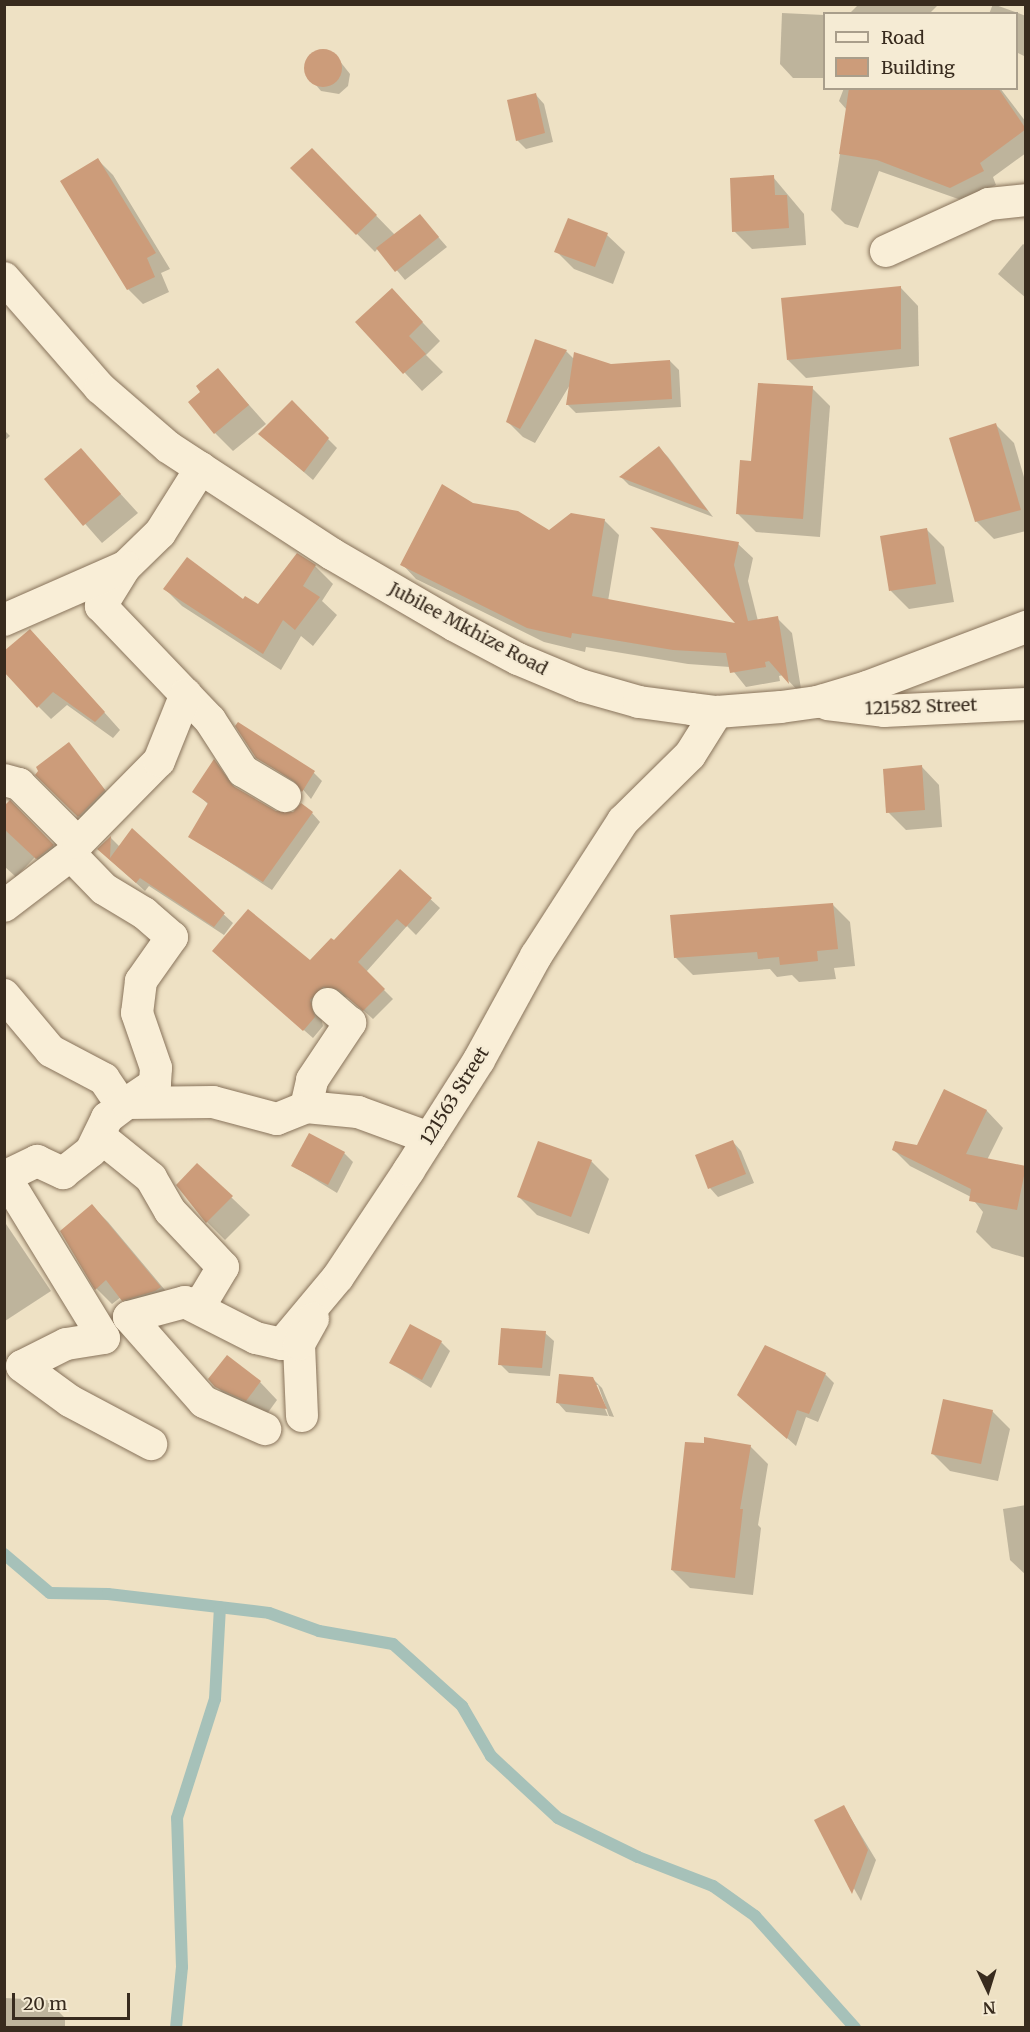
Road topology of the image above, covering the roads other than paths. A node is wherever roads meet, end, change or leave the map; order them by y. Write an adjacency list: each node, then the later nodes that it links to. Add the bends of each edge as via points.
1 (1026, 200): 2 (street, via 989,204)
2 (886, 251)
3 (4, 278): 4 (street, Jubilee Mkhize Road, via 100,388 168,447)
4 (201, 468): 5 (street, via 159,533); 11 (street, Jubilee Mkhize Road, via 332,554 518,659 583,686 639,702)
5 (125, 567): 6 (street); 8 (street, via 101,606)
6 (4, 620)
7 (1026, 627): 9 (street, Jubilee Mkhize Road, via 877,684)
8 (186, 694): 13 (street, via 210,720 243,771); 14 (street, via 159,761)
9 (818, 702): 10 (street, 121582 Street, via 884,711); 11 (street, Jubilee Mkhize Road)
10 (1026, 704)
11 (717, 712): 21 (street, 121563 Street, via 690,755 623,821 612,837 536,956 479,1060)
12 (4, 780): 14 (street, via 19,784)
13 (285, 796)
14 (75, 849): 15 (street); 18 (street, via 104,889 144,913 172,937 141,981 138,1013 156,1068 155,1084)
15 (4, 906)
16 (4, 995): 18 (street, via 51,1051 104,1079)
17 (328, 1004): 19 (street, via 350,1023 312,1080)
18 (124, 1104): 19 (street, via 213,1102 277,1119); 20 (street, via 107,1118)
19 (306, 1107): 21 (street, via 357,1112)
20 (99, 1136): 22 (street, via 91,1151 63,1173 37,1161); 24 (street, via 151,1178 170,1211 223,1267 204,1299)
21 (429, 1138): 23 (street, 121563 Street)
22 (5, 1176): 26 (street)
23 (338, 1277): 24 (street, 121563 Street, via 282,1344 256,1338); 27 (street, via 299,1344)
24 (192, 1305): 25 (street, via 185,1302)
25 (129, 1317): 26 (street, via 115,1335); 28 (street, via 204,1402)
26 (104, 1338): 29 (street, via 66,1344 22,1366 70,1401)
27 (302, 1416)
28 (265, 1429)
29 (151, 1444)

